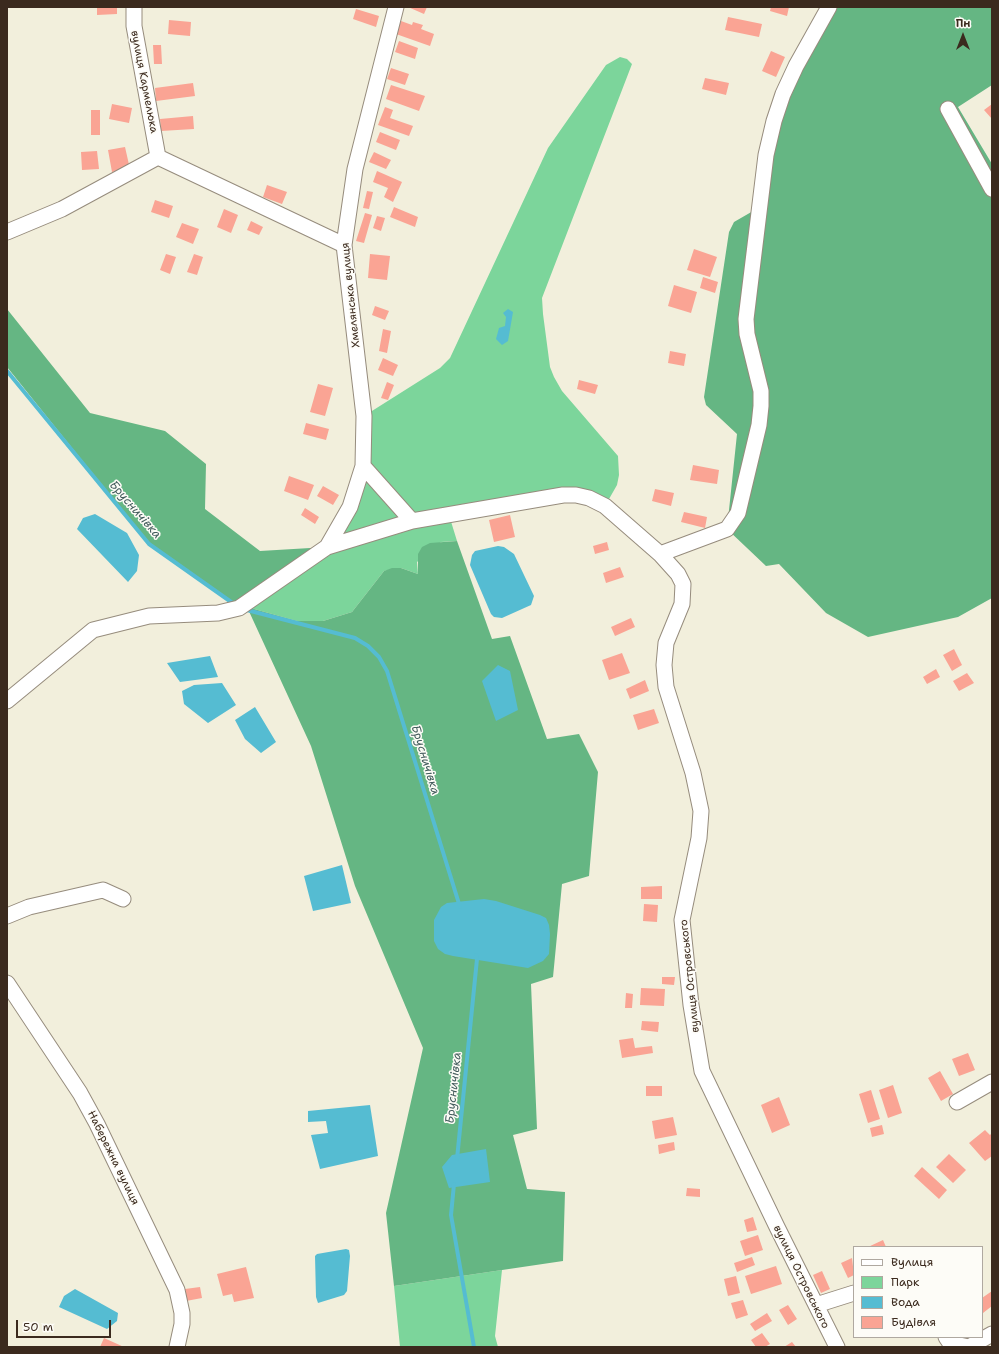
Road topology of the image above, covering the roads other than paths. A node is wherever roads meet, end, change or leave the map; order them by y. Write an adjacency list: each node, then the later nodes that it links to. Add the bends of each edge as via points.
1 (134, 7): 5 (street, вулиця Кармелюка, via 134,26)
2 (396, 7): 8 (street, Хмелянська вулиця, via 355,169)
3 (829, 7): 12 (street, via 796,66 784,94 766,155 746,319 747,334 761,391 761,406 759,425 738,513 727,529)
4 (948, 109): 6 (street)
5 (158, 157): 7 (street, via 62,209); 8 (street)
6 (992, 189)
7 (7, 232)
8 (344, 246): 9 (street, Хмелянська вулиця, via 364,416)
9 (363, 466): 10 (street); 11 (street, Хмелянська вулиця, via 350,507)
10 (412, 521): 11 (street); 12 (street, via 563,495 576,495 605,506)
11 (327, 548): 13 (street, via 239,608 218,614 149,616 93,630)
12 (660, 554): 20 (street, вулиця Островського, via 678,574 683,584 682,604 666,642 664,665 666,687 693,773 701,811 700,838 682,920 691,1005 702,1071)
13 (7, 701)
14 (123, 899): 15 (street, via 103,890 29,907)
15 (7, 916)
16 (7, 983): 23 (street, Набережна вулиця, via 80,1093 174,1284 182,1313)
17 (992, 1082): 18 (street)
18 (957, 1102)
19 (853, 1293): 20 (street)
20 (816, 1305): 24 (street, вулиця Островського)
21 (992, 1334): 22 (street, via 969,1347)
22 (948, 1340)
23 (177, 1347)
24 (837, 1347)

